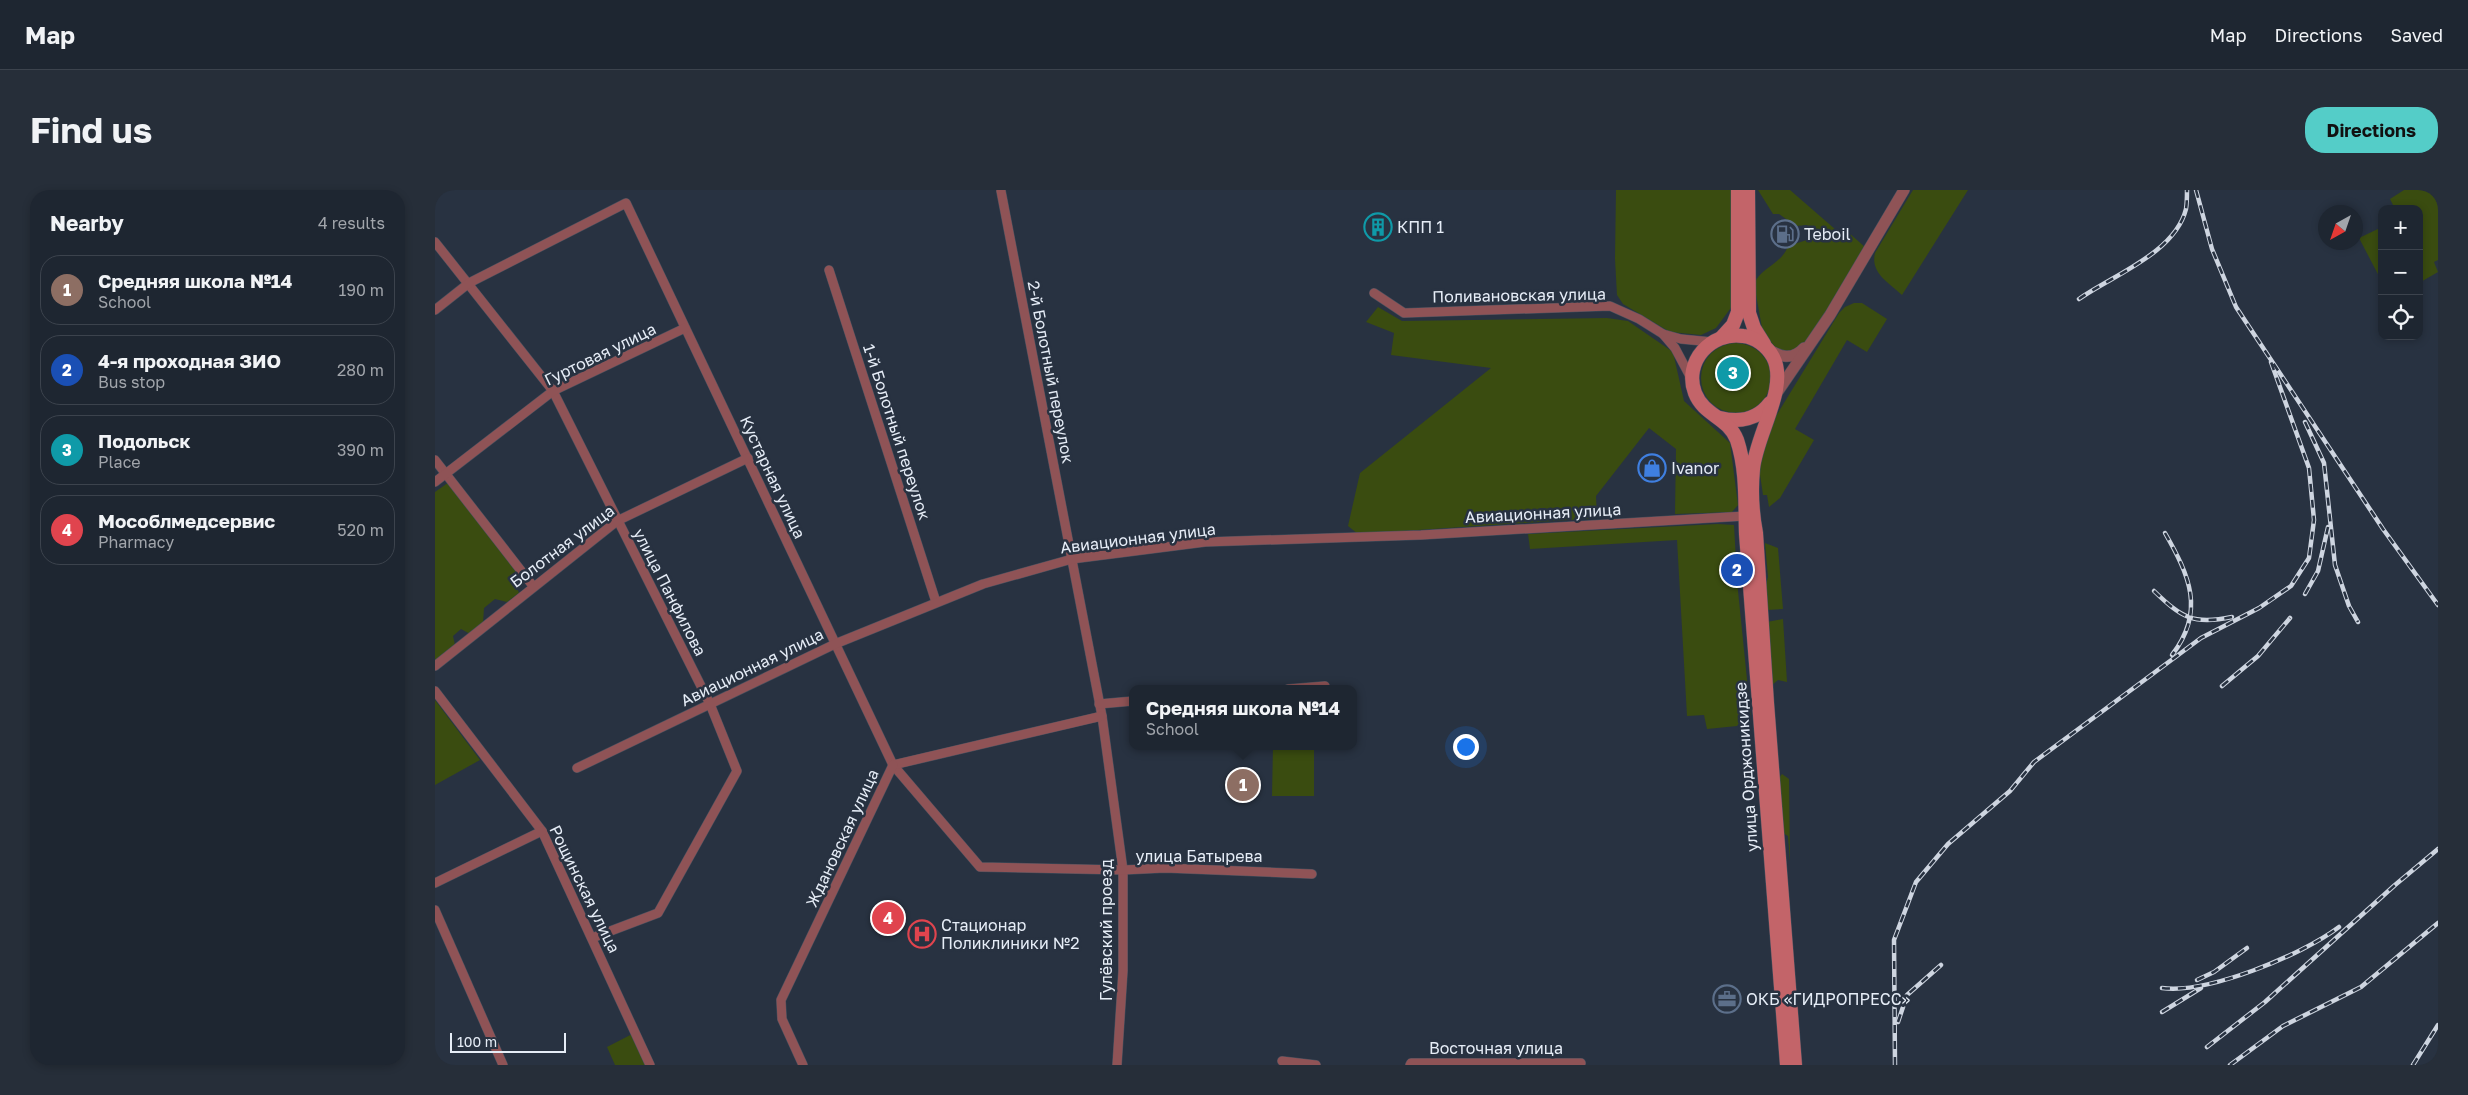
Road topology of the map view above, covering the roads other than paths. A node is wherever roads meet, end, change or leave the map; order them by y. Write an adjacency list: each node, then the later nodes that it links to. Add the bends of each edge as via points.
1 (1738, 190): 13 (main road, via 1738,312 1733,325)
2 (1748, 190): 14 (main road, via 1749,313)
3 (1904, 190): 10 (street)
4 (1001, 191): 26 (street, 2-й Болотный переулок)
5 (435, 242): 7 (street, улица Панфилова)
6 (829, 270): 28 (street, 1-й Болотный переулок)
7 (469, 284): 9 (street); 11 (street, Кустарная улица, via 626,203); 16 (street, улица Панфилова)
8 (1374, 293): 12 (street, Поливановская улица, via 1404,312 1610,306)
9 (435, 310)
10 (1831, 316): 14 (street, via 1797,356 1788,358); 17 (street)
11 (685, 328): 16 (street, Гуртовая улица); 19 (street, Кустарная улица)
12 (1663, 334): 13 (street, via 1681,339); 15 (street, via 1675,348)
13 (1717, 339): 14 (main road, via 1745,336); 15 (main road, via 1697,359)
14 (1765, 347): 17 (main road, via 1772,356 1778,377)
15 (1693, 382): 18 (main road, via 1701,403)
16 (553, 391): 22 (street, Гуртовая улица); 25 (street, улица Панфилова)
17 (1773, 398): 18 (main road, via 1756,416 1738,420); 21 (main road)
18 (1719, 417): 21 (main road, via 1731,427)
19 (748, 458): 25 (street, Болотная улица); 29 (street, Кустарная улица)
20 (435, 460): 22 (street)
21 (1748, 467): 24 (main road, улица Орджоникидзе); 53 (main road, улица Орджоникидзе, via 1756,533)
22 (446, 474): 23 (street, Гуртовая улица); 27 (street)
23 (435, 482)
24 (1745, 516): 26 (street, Авиационная улица, via 1421,535 1205,542); 52 (main road, улица Орджоникидзе)
25 (617, 521): 27 (street, Болотная улица); 33 (street, улица Панфилова)
26 (1072, 559): 28 (street, Авиационная улица, via 983,584); 34 (street, Гулёвский проезд)
27 (533, 586): 30 (street, Болотная улица)
28 (936, 602): 29 (street, Авиационная улица)
29 (835, 644): 33 (street, Авиационная улица); 36 (street, Кустарная улица)
30 (435, 666)
31 (435, 691): 38 (street, Рощинская улица)
32 (1129, 702): 34 (street)
33 (710, 704): 37 (street, Авиационная улица); 43 (street, улица Панфилова, via 737,771 658,913)
34 (1099, 704): 35 (street, Гулёвский проезд)
35 (1102, 716): 36 (street, Ждановская улица); 39 (street, Гулёвский проезд)
36 (893, 765): 39 (street, улица Батырева, via 980,867); 49 (street, Ждановская улица, via 781,1000 782,1019)
37 (577, 768)
38 (542, 831): 41 (street); 43 (street, Рощинская улица)
39 (1123, 870): 40 (street, улица Батырева, via 1165,868); 50 (street, Гулёвский проезд, via 1123,971)
40 (1312, 874)
41 (435, 884)
42 (435, 910): 47 (street)
43 (593, 938): 48 (street, Рощинская улица)
44 (1282, 1061): 51 (street)
45 (1581, 1063): 46 (street, Восточная улица)
46 (1411, 1064)
47 (503, 1065)
48 (650, 1065)
49 (803, 1065)
50 (1117, 1065)
51 (1316, 1065)
52 (1787, 1065)
53 (1795, 1065)

